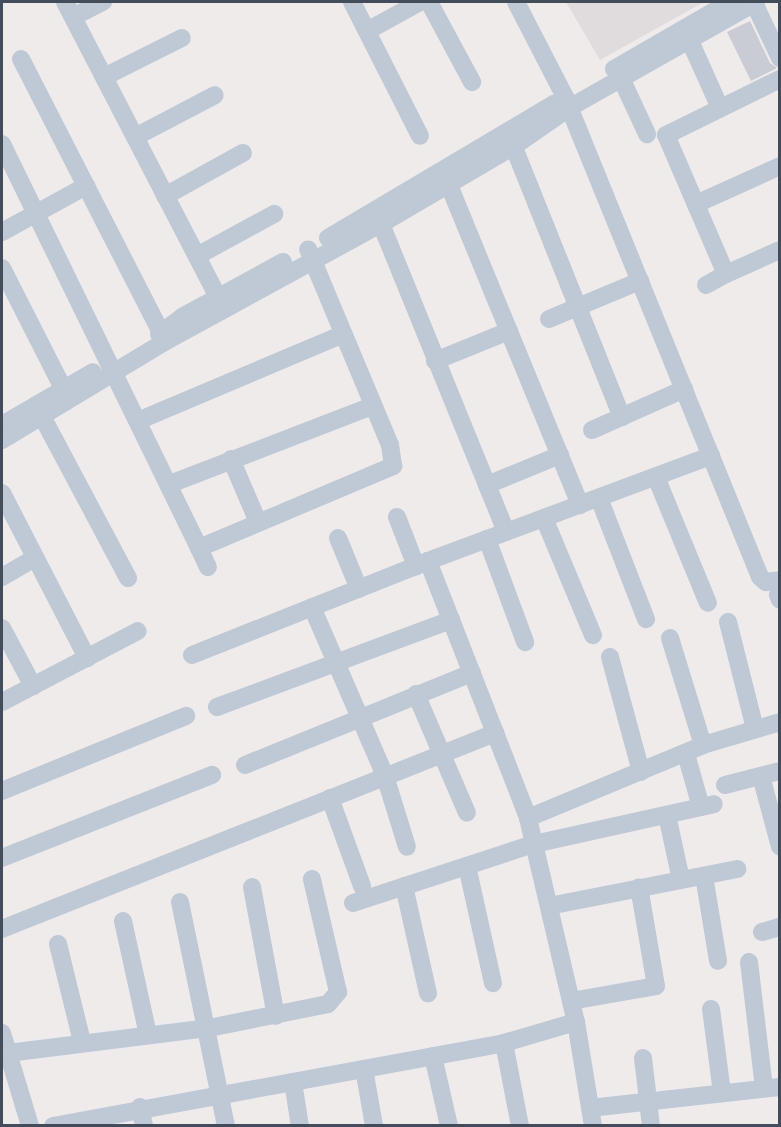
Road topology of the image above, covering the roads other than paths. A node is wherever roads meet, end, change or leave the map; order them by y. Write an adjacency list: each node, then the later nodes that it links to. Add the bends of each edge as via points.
1 (103, 2): 8 (street)
2 (352, 2): 9 (street)
3 (420, 2): 9 (street)
4 (429, 2): 17 (street)
5 (516, 2): 19 (street)
6 (730, 2): 19 (street)
7 (755, 2): 11 (street); 13 (street)
8 (69, 9): 14 (street)
9 (367, 31): 22 (street)
10 (182, 38): 14 (street)
11 (690, 41): 15 (street); 20 (street)
12 (21, 58): 29 (street)
13 (780, 58)
14 (104, 77): 23 (street)
15 (621, 78): 19 (street); 21 (street)
16 (780, 80): 20 (street)
17 (472, 82)
18 (215, 95): 23 (street)
19 (567, 103): 24 (street); 41 (street)
20 (720, 108): 31 (street, via 666,135)
21 (647, 134)
22 (420, 136)
23 (135, 137): 30 (street)
24 (511, 139): 28 (street); 44 (street)
25 (2, 144): 32 (street)
26 (243, 153): 30 (street)
27 (780, 166): 31 (street)
28 (445, 175): 34 (street); 46 (street)
29 (86, 186): 32 (street); 47 (street)
30 (165, 195): 38 (street)
31 (696, 204): 40 (street)
32 (36, 213): 35 (street); 50 (street)
33 (274, 214): 38 (street)
34 (378, 217): 37 (street); 49 (street)
35 (2, 232)
36 (780, 250): 40 (street)
37 (310, 254): 43 (street); 48 (street); 50 (street)
38 (196, 256): 43 (street)
39 (2, 268): 51 (street)
40 (726, 274): 42 (street)
41 (640, 281): 44 (street); 52 (street)
42 (706, 285)
43 (218, 297): 47 (street)
44 (579, 307): 45 (street); 55 (street)
45 (549, 319)
46 (509, 331): 49 (street); 60 (street)
47 (161, 333): 50 (street)
48 (344, 334): 53 (street); 56 (street)
49 (435, 361): 65 (street)
50 (112, 367): 51 (street); 54 (street); 56 (street)
51 (63, 388): 54 (street)
52 (684, 389): 55 (street); 61 (street)
53 (372, 406): 62 (street); 71 (street, via 390,445 393,466)
54 (39, 410): 57 (street); 59 (street); 80 (street)
55 (622, 417): 58 (street)
56 (140, 420): 64 (street)
57 (2, 425)
58 (592, 430)
59 (2, 440)
60 (560, 455): 65 (street); 68 (street)
61 (711, 456): 63 (street); 82 (street, via 760,577)
62 (231, 459): 64 (street); 71 (street)
63 (656, 477): 67 (street); 83 (street)
64 (170, 484): 75 (street)
65 (487, 485): 72 (street)
66 (2, 493): 76 (street)
67 (599, 498): 68 (street); 85 (street)
68 (580, 505): 70 (street)
69 (397, 517): 77 (street)
70 (544, 518): 72 (street); 90 (street)
71 (258, 522): 75 (street)
72 (506, 532): 74 (street)
73 (338, 538): 81 (street)
74 (487, 539): 77 (street); 92 (street)
75 (199, 548): 78 (street)
76 (35, 558): 79 (street); 95 (street)
77 (422, 563): 81 (street); 86 (street)
78 (208, 567)
79 (2, 578)
80 (128, 579)
81 (359, 589): 84 (street)
82 (779, 592)
83 (708, 603)
84 (312, 607): 93 (street); 96 (street)
85 (646, 619)
86 (451, 620): 96 (street); 97 (street)
87 (728, 622): 105 (street)
88 (2, 628): 98 (street)
89 (138, 631): 95 (street)
90 (593, 634)
91 (670, 638): 107 (street)
92 (525, 642)
93 (192, 655)
94 (610, 657): 112 (street)
95 (87, 658): 98 (street)
96 (335, 663): 101 (street); 103 (street)
97 (472, 674): 99 (street); 106 (street)
98 (33, 686): 100 (street)
99 (416, 694): 103 (street); 108 (street)
100 (2, 702)
101 (217, 707)
102 (186, 716): 117 (street)
103 (359, 716): 110 (street); 114 (street)
104 (780, 722): 105 (street)
105 (755, 729): 107 (street)
106 (495, 733): 108 (street); 121 (street)
107 (703, 745): 109 (street)
108 (443, 753): 114 (street); 119 (street)
109 (686, 754): 112 (street); 120 (street, via 708,806)
110 (245, 765)
111 (780, 771): 115 (street)
112 (641, 772): 121 (street)
113 (212, 775): 125 (street)
114 (385, 776): 118 (street); 123 (street)
115 (761, 776): 116 (street); 124 (street)
116 (725, 785)
117 (2, 792)
118 (330, 798): 131 (street); 140 (street)
119 (467, 813)
120 (667, 815): 122 (street); 130 (street)
121 (528, 818): 122 (street)
122 (534, 844): 126 (street); 137 (street)
123 (407, 847)
124 (780, 847)
125 (2, 858)
126 (467, 866): 132 (street); 145 (street)
127 (737, 868): 128 (street)
128 (704, 876): 130 (street); 143 (street)
129 (312, 879): 149 (street, via 338,992 328,1004)
130 (681, 880): 134 (street)
131 (362, 886)
132 (404, 886): 136 (street); 146 (street)
133 (252, 887): 149 (street)
134 (639, 887): 137 (street); 147 (street, via 656,986)
135 (180, 902): 151 (street)
136 (353, 903)
137 (549, 906): 147 (street)
138 (123, 921): 153 (street)
139 (780, 927): 141 (street)
140 (2, 929)
141 (762, 932)
142 (58, 944): 154 (street)
143 (718, 961)
144 (749, 962): 161 (street)
145 (493, 983)
146 (428, 993)
147 (571, 1000): 150 (street)
148 (711, 1009): 162 (street)
149 (276, 1016): 151 (street)
150 (576, 1022): 155 (street); 166 (street)
151 (209, 1028): 153 (street); 163 (street)
152 (2, 1033): 156 (street)
153 (148, 1035): 154 (street)
154 (82, 1042): 156 (street)
155 (504, 1042): 157 (street); 174 (street)
156 (8, 1053): 168 (street)
157 (433, 1056): 159 (street); 173 (street)
158 (644, 1058): 164 (street)
159 (364, 1069): 160 (street); 172 (street)
160 (293, 1082): 163 (street); 171 (street)
161 (772, 1088): 162 (street)
162 (722, 1093): 164 (street)
163 (221, 1095): 165 (street); 170 (street)
164 (648, 1101): 166 (street); 175 (street)
165 (140, 1107): 167 (street); 169 (street)
166 (592, 1117)
167 (62, 1124)
168 (30, 1125)
169 (144, 1125)
170 (226, 1125)
171 (300, 1125)
172 (374, 1125)
173 (449, 1125)
174 (520, 1125)
175 (651, 1125)

